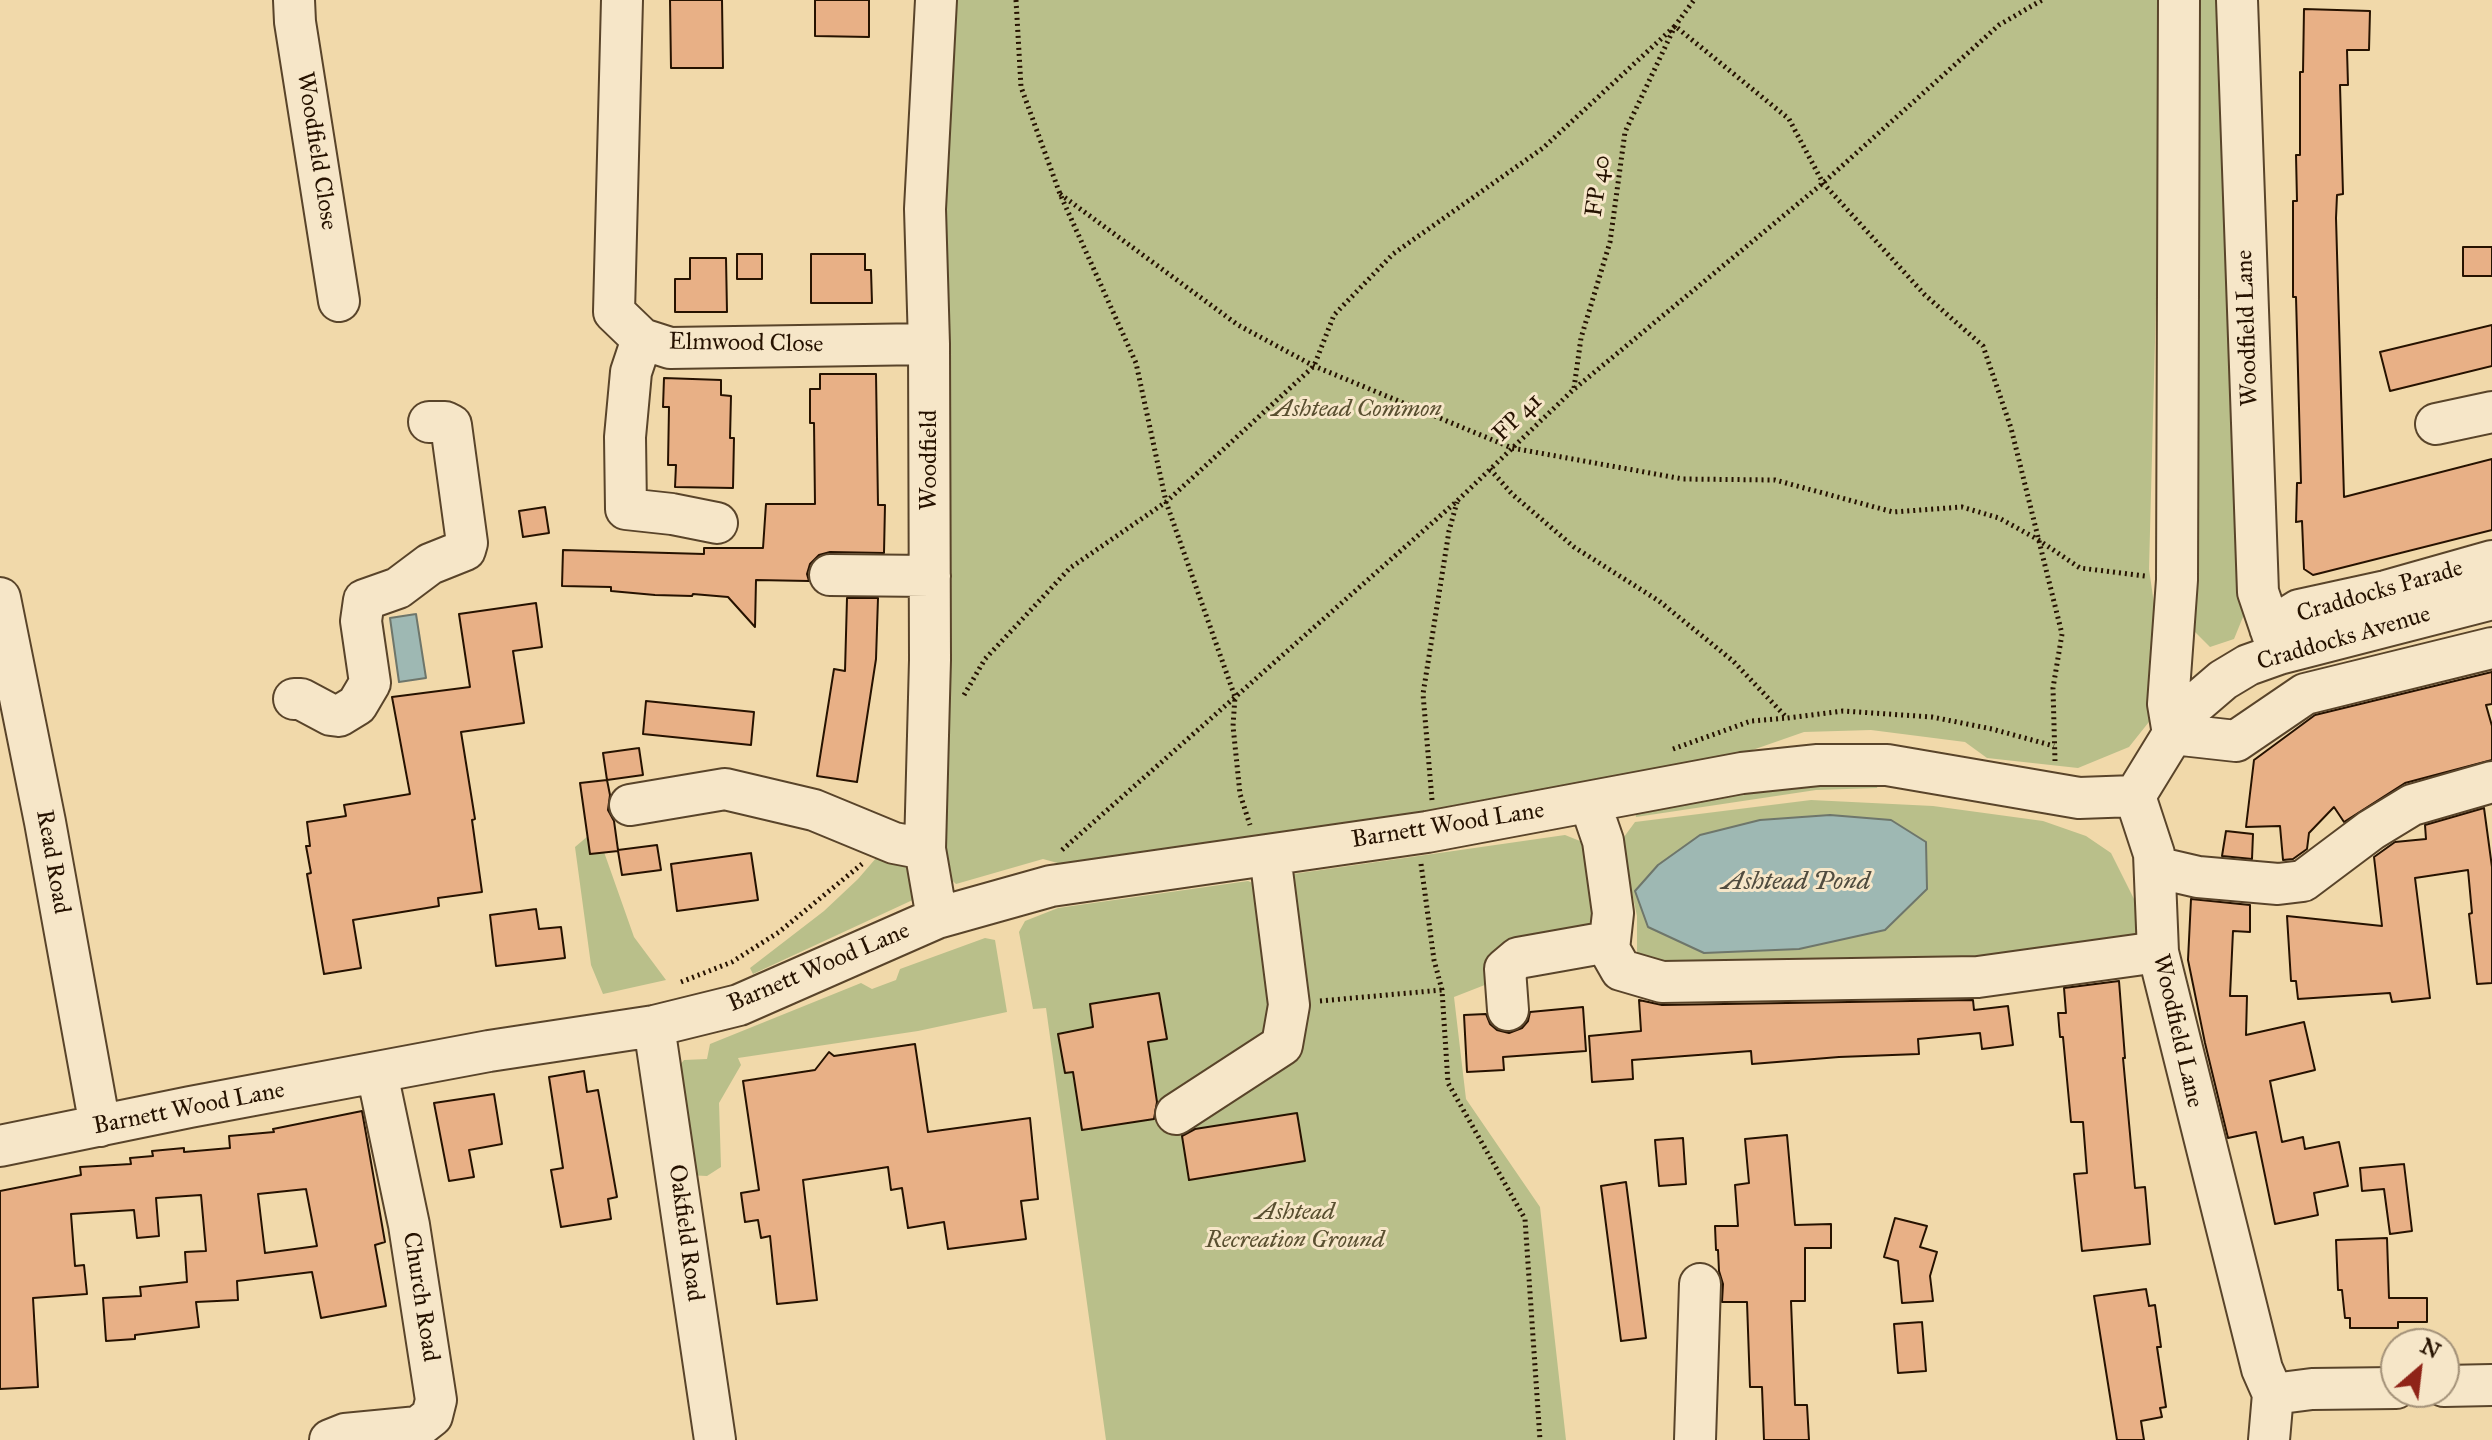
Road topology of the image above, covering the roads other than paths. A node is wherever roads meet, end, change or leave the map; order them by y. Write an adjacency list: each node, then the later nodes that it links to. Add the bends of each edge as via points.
1 (294, 0): 6 (street, Woodfield Close)
2 (622, 0): 7 (street, Elmwood Close, via 614,312)
3 (936, 0): 8 (street, Woodfield, via 925,209)
4 (2179, 0): 18 (street)
5 (2237, 0): 19 (street, Woodfield Lane, via 2258,592)
6 (339, 301)
7 (642, 339): 8 (street, Elmwood Close, via 670,348); 12 (street, via 631,372 626,424 626,509)
8 (929, 344): 15 (street, Woodfield)
9 (2492, 412): 11 (street)
10 (429, 422): 22 (street, via 451,425 465,550 430,564 398,588 364,600 361,621 370,683 357,705 339,716)
11 (2436, 424)
12 (717, 523)
13 (2492, 561): 19 (street, Craddocks Parade, via 2299,610)
14 (830, 575): 15 (street)
15 (930, 576): 28 (street, Woodfield)
16 (0, 598): 38 (street, Read Road)
17 (2492, 599): 19 (street, Craddocks Avenue)
18 (2176, 625): 21 (street); 23 (street, via 2168,704)
19 (2274, 641): 21 (street, Craddocks Avenue)
20 (2492, 648): 23 (street, via 2305,694 2236,741)
21 (2223, 680): 23 (street, Craddocks Avenue, via 2195,704)
22 (294, 699)
23 (2173, 734): 25 (street)
24 (2492, 782): 30 (street, via 2412,805 2303,881 2198,877)
25 (2135, 796): 26 (street, Barnett Wood Lane, via 2079,798 1887,765 1818,765 1742,773); 30 (street, Woodfield Lane)
26 (1590, 803): 29 (street, Barnett Wood Lane, via 1424,819); 32 (street, via 1603,841 1613,913)
27 (630, 805): 28 (street, via 725,789 814,810 883,839)
28 (925, 849): 31 (street, Woodfield)
29 (1270, 855): 31 (street, Barnett Wood Lane, via 1051,886); 37 (street, via 1289,1005 1282,1045)
30 (2155, 867): 33 (street, Woodfield Lane)
31 (937, 918): 35 (street, Barnett Wood Lane, via 739,1005)
32 (1608, 942): 33 (street, via 1621,970 1662,982 1978,977); 34 (street, via 1518,958 1505,969)
33 (2158, 952): 44 (street, Woodfield Lane, via 2262,1369)
34 (1508, 1010)
35 (654, 1026): 36 (street, Barnett Wood Lane); 46 (street, Oakfield Road)
36 (377, 1073): 38 (street, Barnett Wood Lane); 45 (street, Church Road, via 409,1225 436,1400 432,1416 418,1427)
37 (1176, 1114)
38 (100, 1126): 39 (street, Barnett Wood Lane)
39 (0, 1146)
40 (1700, 1284): 47 (street)
41 (2492, 1385): 42 (street)
42 (2460, 1386)
43 (2380, 1388): 44 (street)
44 (2273, 1394): 48 (street, Woodfield Lane)
45 (330, 1440)
46 (715, 1440)
47 (1695, 1440)
48 (2269, 1440)

